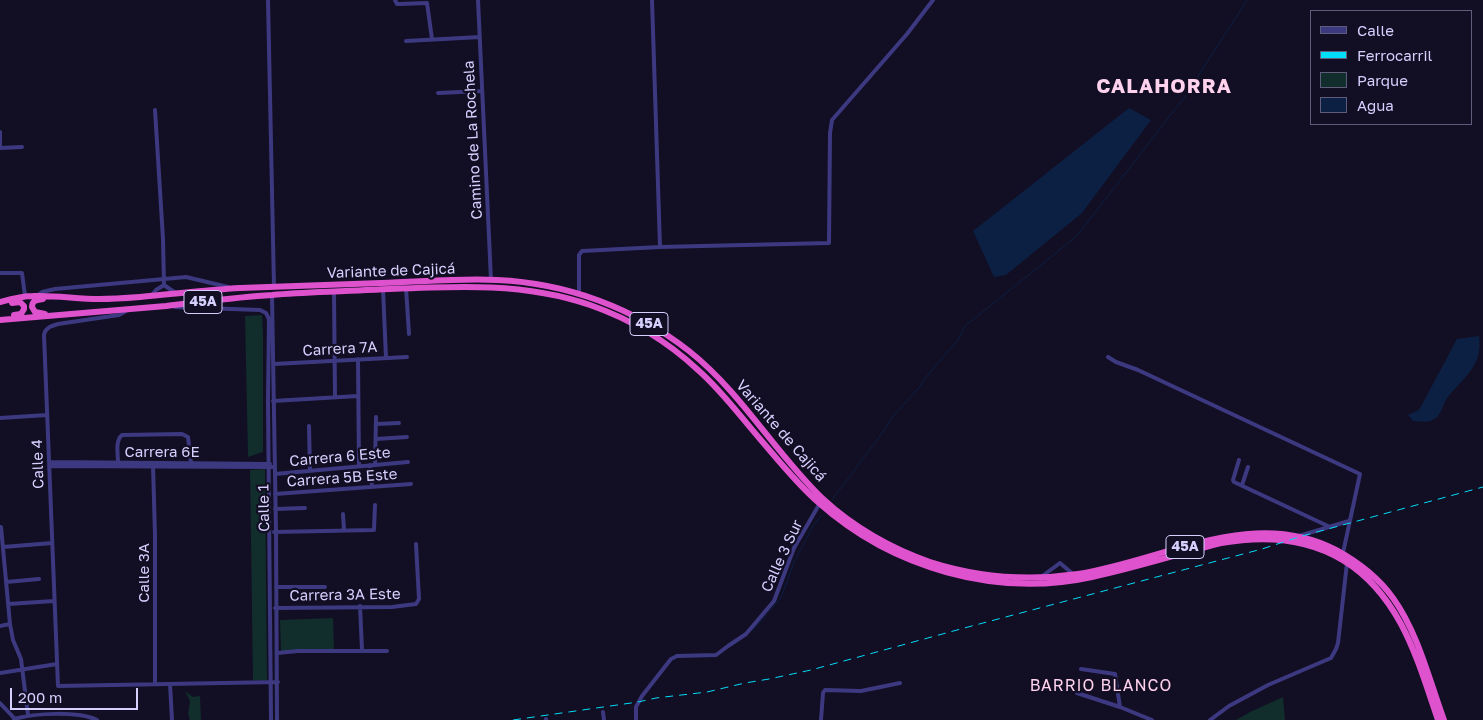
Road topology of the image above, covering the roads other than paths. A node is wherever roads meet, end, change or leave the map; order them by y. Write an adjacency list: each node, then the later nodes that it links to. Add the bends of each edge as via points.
1 (268, 0): 22 (street)
2 (396, 0): 7 (street, via 397,4 427,3)
3 (478, 0): 6 (street, Camino de La Rochela)
4 (652, 0): 16 (street)
5 (933, 0): 16 (street, via 831,122 829,243)
6 (480, 37): 7 (street); 9 (street, Camino de La Rochela)
7 (432, 39): 8 (street)
8 (406, 41)
9 (482, 91): 10 (street); 20 (street, Camino de La Rochela)
10 (438, 93)
11 (154, 110): 19 (street)
12 (0, 132): 14 (street)
13 (22, 147): 14 (street)
14 (0, 148)
15 (589, 244): 17 (street)
16 (660, 247): 17 (street)
17 (589, 251): 28 (street, via 582,251 579,255)
18 (0, 273): 31 (street, via 22,273)
19 (164, 279): 21 (street); 23 (street, via 186,277); 29 (street, via 55,289)
20 (491, 280): 22 (highway, Variante de Cajicá / 45A); 28 (highway, Variante de Cajicá / 45A, via 543,285)
21 (164, 285): 27 (street); 32 (street)
22 (274, 287): 23 (highway, Variante de Cajicá / 45A)
23 (236, 288): 27 (highway, Variante de Cajicá / 45A)
24 (406, 288): 25 (highway, Variante de Cajicá / 45A); 41 (street); 77 (highway, Variante de Cajicá / 45A, via 543,292 592,305 636,325 700,371 794,478)
25 (383, 290): 26 (highway, Variante de Cajicá / 45A); 44 (street)
26 (334, 292): 30 (highway, Variante de Cajicá / 45A); 46 (street)
27 (178, 294): 32 (highway, Variante de Cajicá / 45A)
28 (579, 294): 77 (highway, Variante de Cajicá / 45A, via 639,318 692,354 743,405)
29 (38, 295): 31 (highway, Variante de Cajicá / 45A); 33 (highway, Variante de Cajicá / 45A)
30 (272, 295): 36 (highway, Variante de Cajicá / 45A); 47 (street, Calle 1)
31 (25, 296): 34 (highway, Variante de Cajicá / 45A)
32 (151, 296): 33 (highway, Variante de Cajicá / 45A)
33 (59, 297): 39 (highway, via 32,303 37,313)
34 (0, 302)
35 (0, 306): 38 (highway, via 17,302 24,309 18,315)
36 (166, 306): 37 (highway, Variante de Cajicá / 45A); 50 (street, Calle 1, via 260,310 266,313 269,319)
37 (130, 308): 39 (highway, Variante de Cajicá / 45A); 52 (street, Calle 4, via 119,315 50,326 44,332)
38 (0, 316)
39 (59, 316): 40 (highway, Variante de Cajicá / 45A)
40 (0, 320)
41 (409, 334)
42 (407, 357): 44 (street, Carrera 7A)
43 (1108, 357): 83 (street, via 1360,474)
44 (386, 358): 45 (street, Carrera 7A)
45 (358, 360): 46 (street, Carrera 7A); 48 (street)
46 (335, 361): 47 (street, Carrera 7A); 49 (street)
47 (274, 364): 51 (street, Calle 1)
48 (358, 396): 49 (street); 69 (street)
49 (335, 398): 51 (street)
50 (268, 400): 51 (street); 66 (street, Calle 1)
51 (274, 401): 67 (street, Calle 1)
52 (47, 414): 54 (street); 64 (street, Calle 4)
53 (376, 417): 56 (street)
54 (0, 418)
55 (399, 423): 56 (street)
56 (376, 424): 59 (street)
57 (309, 426): 71 (street)
58 (407, 438): 59 (street)
59 (376, 440): 68 (street)
60 (1239, 460): 74 (street, via 1233,481)
61 (118, 462): 63 (street, via 118,442 122,435 182,434 188,437); 64 (street, Carrera 6E); 65 (street, Carrera 6E)
62 (408, 462): 68 (street, Carrera 6 Este)
63 (191, 463): 65 (street, Carrera 6E); 66 (street, Carrera 6E)
64 (49, 464): 65 (street, Carrera 6E); 90 (street, Calle 4)
65 (153, 465): 66 (street, Carrera 6E); 118 (street, Calle 3A)
66 (269, 465): 67 (street, Carrera 6E); 87 (street, Calle 1)
67 (275, 465): 72 (street, Calle 1)
68 (373, 465): 69 (street, Carrera 6 Este); 75 (street)
69 (359, 466): 71 (street, Carrera 6 Este)
70 (1248, 467): 74 (street)
71 (310, 471): 72 (street, Carrera 6 Este)
72 (275, 474): 76 (street, Calle 1)
73 (411, 484): 75 (street, Carrera 5B Este)
74 (1242, 485): 85 (street)
75 (372, 487): 76 (street, Carrera 5B Este)
76 (275, 494): 80 (street, Calle 1)
77 (823, 504): 82 (highway, Variante de Cajicá / 45A); 131 (street, Calle 3 Sur, via 794,548 774,601 746,634 716,656 677,656 671,659 642,696 636,707)
78 (374, 505): 86 (street, via 374,530)
79 (306, 508): 80 (street)
80 (275, 509): 88 (street, Calle 1)
81 (343, 514): 86 (street)
82 (839, 515): 94 (highway, Variante de Cajicá / 45A, via 858,533 927,567 974,579 1012,583 1091,578 1221,543 1256,538 1304,543); 96 (highway, Variante de Cajicá / 45A, via 881,540 928,561 979,573)
83 (1349, 521): 85 (street); 93 (street)
84 (1, 527): 92 (street)
85 (1330, 527): 89 (street)
86 (344, 530): 88 (street)
87 (270, 532): 88 (street); 104 (street, Calle 1)
88 (276, 532): 99 (street, Calle 1)
89 (1299, 536): 93 (highway, Variante de Cajicá / 45A); 95 (highway, Variante de Cajicá / 45A, via 1257,532 1227,536)
90 (52, 543): 92 (street); 101 (street, Calle 4)
91 (416, 544): 103 (street, Carrera 3A Este, via 419,602 392,607)
92 (3, 547): 98 (street)
93 (1343, 553): 136 (highway, Variante de Cajicá / 45A, via 1369,571 1401,611)
94 (1347, 562): 134 (street, via 1338,643 1331,658 1268,686); 135 (highway, Variante de Cajicá / 45A, via 1390,604 1415,656)
95 (1074, 575): 96 (highway, Variante de Cajicá / 45A); 96 (street, via 1060,562)
96 (1041, 577)
97 (39, 579): 98 (street)
98 (6, 582): 102 (street)
99 (276, 587): 100 (street); 105 (street, Calle 1)
100 (325, 587)
101 (54, 601): 102 (street); 111 (street, Calle 4)
102 (8, 604): 106 (street)
103 (360, 606): 105 (street, Carrera 3A Este); 108 (street)
104 (270, 608): 105 (street, Carrera 3A Este); 115 (street, Calle 1)
105 (277, 608): 110 (street, Calle 1)
106 (10, 624): 107 (street); 112 (street)
107 (0, 626)
108 (362, 650): 109 (street); 110 (street)
109 (388, 651)
110 (277, 653): 116 (street, Calle 1)
111 (57, 664): 112 (street); 118 (street, Calle 4, via 58,686)
112 (23, 668): 114 (street); 124 (street)
113 (1081, 669): 122 (street, via 1115,674)
114 (0, 672)
115 (271, 682): 116 (street); 119 (street); 128 (street, Calle 1)
116 (278, 682): 129 (street, Calle 1)
117 (900, 683): 132 (street, via 861,691 825,690)
118 (155, 684): 119 (street)
119 (170, 684): 127 (street)
120 (1077, 694): 122 (street)
121 (0, 703): 125 (street)
122 (1120, 708): 133 (street)
123 (603, 712): 130 (street)
124 (28, 715): 125 (street); 126 (street, via 79,715)
125 (15, 719)
126 (95, 719)
127 (172, 720)
128 (271, 720)
129 (277, 720)
130 (604, 720)
131 (636, 720)
132 (821, 720)
133 (1152, 720)
134 (1210, 720)
135 (1438, 720)
136 (1444, 720)

